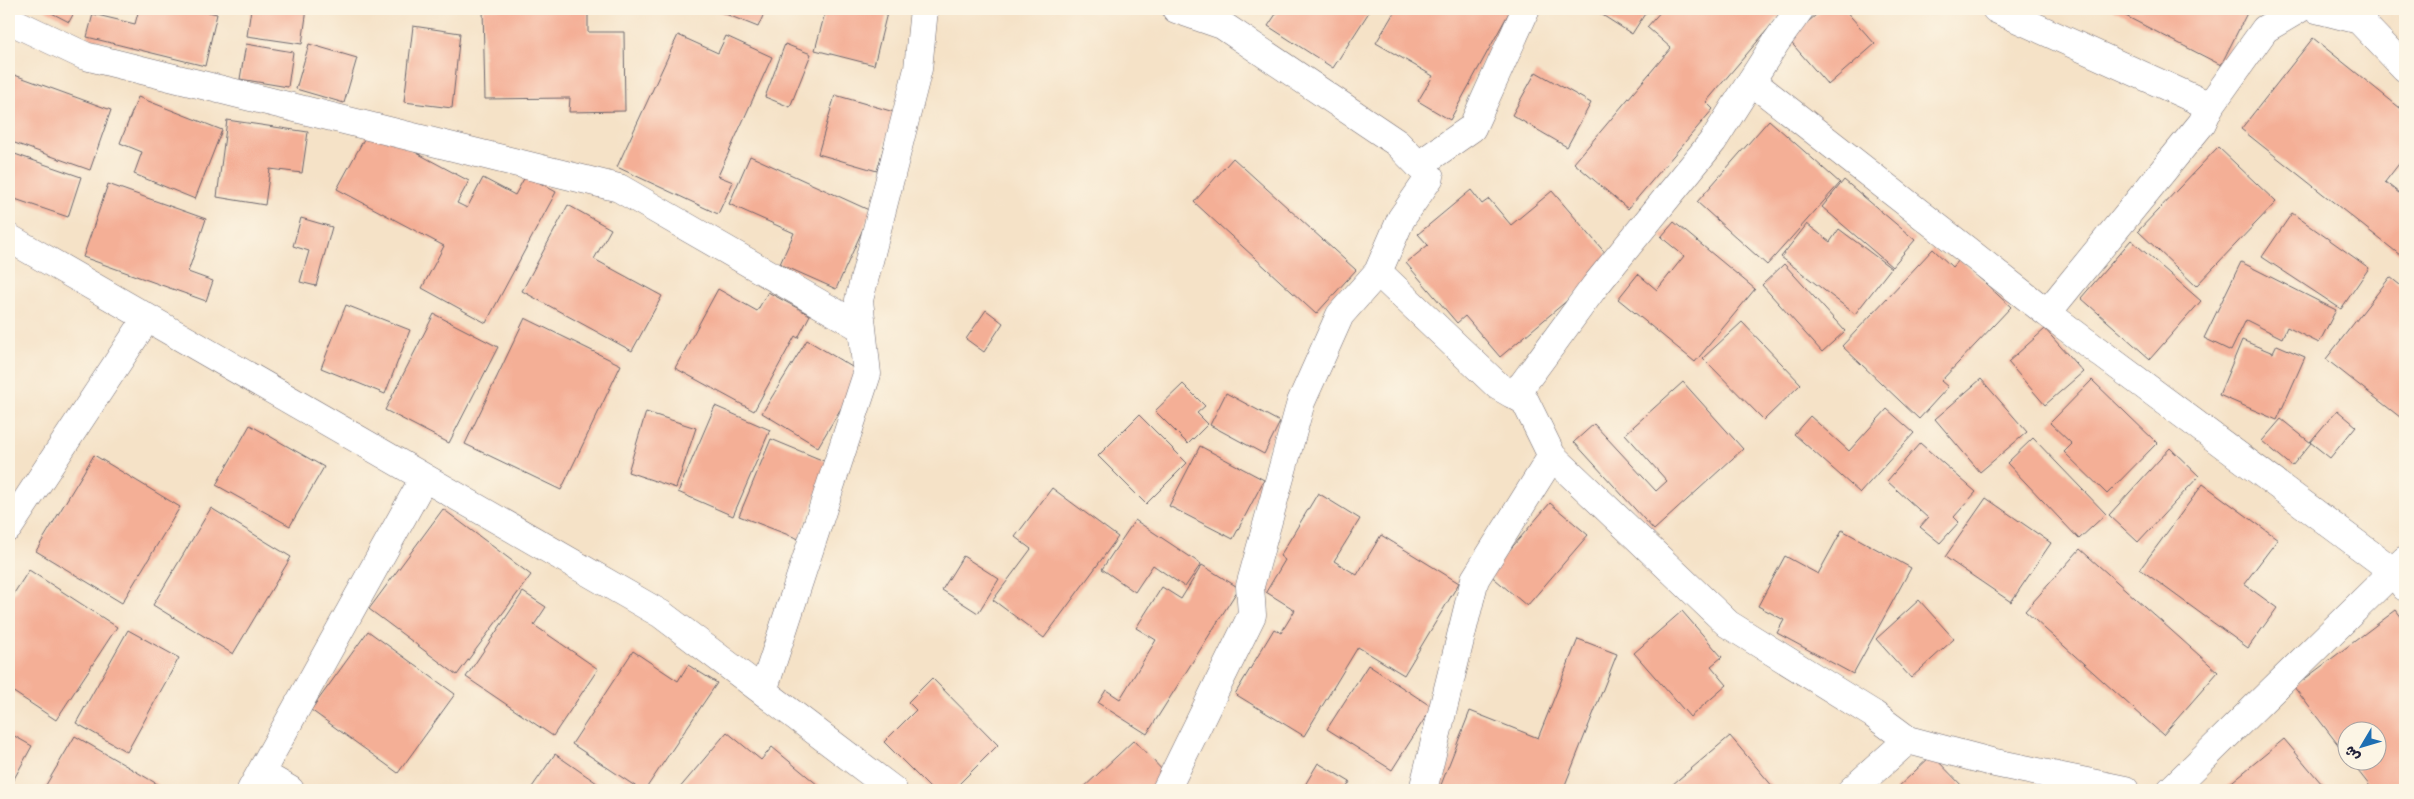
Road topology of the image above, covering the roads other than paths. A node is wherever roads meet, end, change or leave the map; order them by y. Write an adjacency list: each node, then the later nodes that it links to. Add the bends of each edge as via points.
1 (924, 9): 18 (street, via 918,69 860,300)
2 (1176, 9): 13 (street, via 1222,24 1397,143)
3 (1526, 9): 13 (street, via 1472,128)
4 (1800, 9): 11 (street)
5 (1996, 9): 12 (street)
6 (2299, 9): 12 (street, via 2265,29)
7 (2316, 9): 8 (street)
8 (2362, 14): 10 (street)
9 (9, 20): 18 (street, via 85,56 619,188)
10 (2405, 68)
11 (1751, 81): 16 (street); 19 (street, via 1713,141 1596,286 1524,384)
12 (2210, 106): 16 (street, via 2202,123)
13 (1419, 166): 15 (street, via 1430,177 1401,219)
14 (9, 238): 17 (street)
15 (1378, 272): 19 (street, via 1498,386); 29 (street, via 1340,315 1301,402 1250,586 1252,615)
16 (2047, 313): 23 (street)
17 (147, 318): 21 (street); 22 (street)
18 (862, 328): 24 (street, via 867,374)
19 (1512, 394): 20 (street, via 1525,401)
20 (1552, 456): 25 (street, via 1728,624 1873,714); 30 (street, via 1475,579)
21 (424, 478): 24 (street, via 661,614); 26 (street)
22 (9, 527)
23 (2401, 573): 33 (street)
24 (763, 691): 28 (street)
25 (1908, 740): 31 (street); 32 (street, via 1995,763)
26 (256, 781): 27 (street)
27 (290, 790)
28 (893, 790)
29 (1166, 790)
30 (1423, 790)
31 (1852, 790)
32 (2125, 790)
33 (2171, 790)

